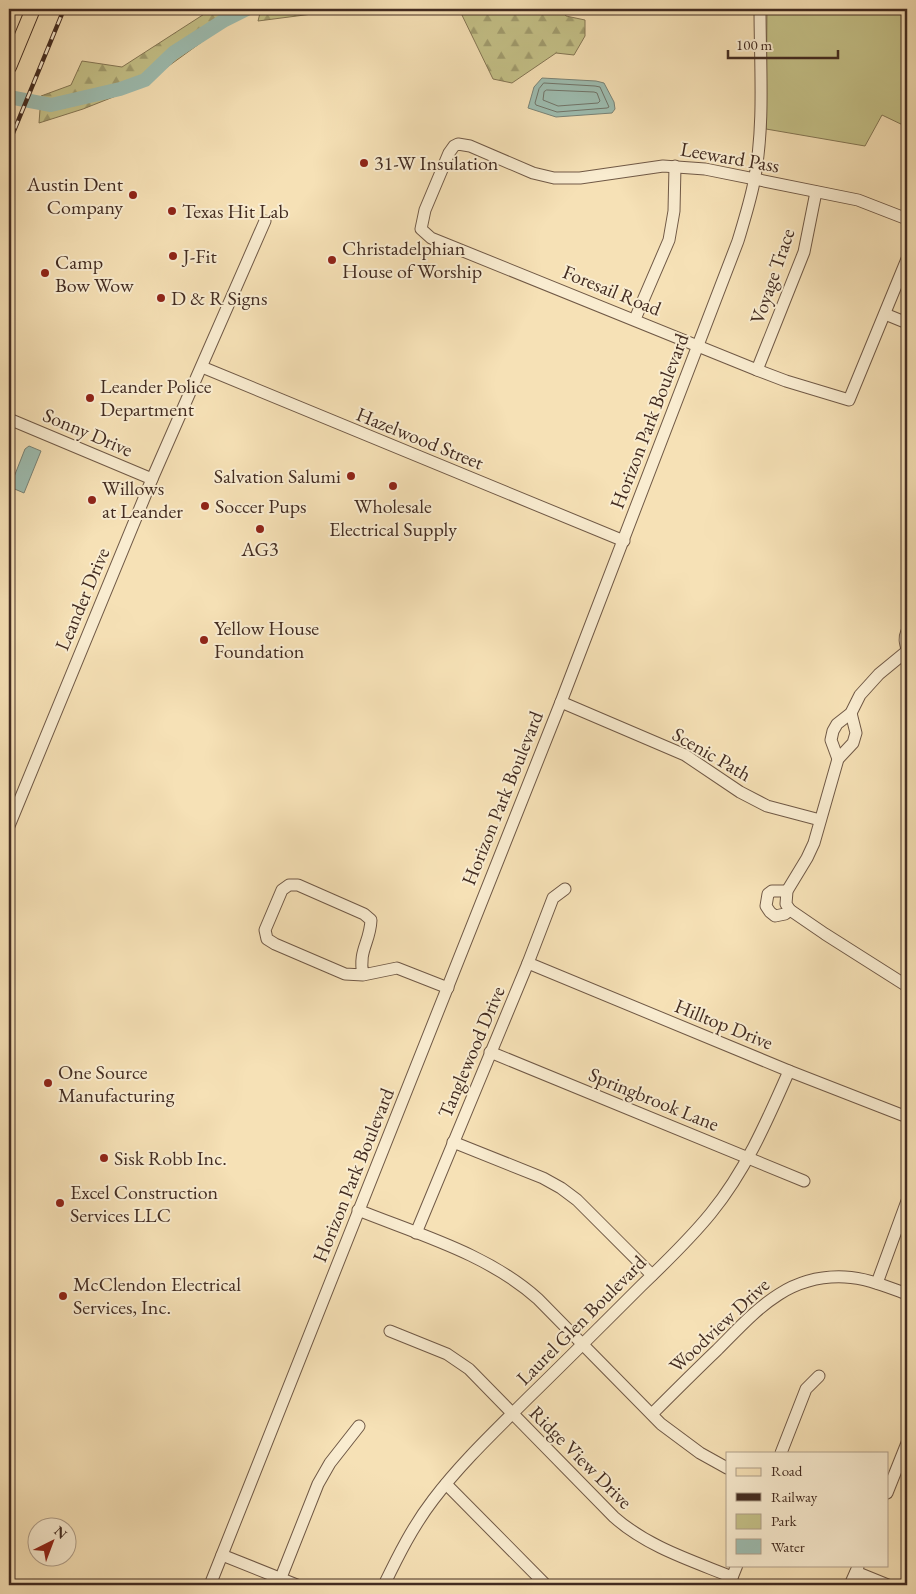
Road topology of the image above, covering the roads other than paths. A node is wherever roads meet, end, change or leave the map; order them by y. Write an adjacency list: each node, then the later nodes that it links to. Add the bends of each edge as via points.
1 (33, 9): 3 (main road)
2 (760, 9): 5 (street, Horizon Park Boulevard, via 760,128)
3 (9, 67)
4 (675, 166): 5 (street, Leeward Pass); 9 (street, Leeward Pass, via 580,178 554,178 533,174 470,146 458,144 449,153 425,210); 12 (street, via 674,211 669,240)
5 (754, 179): 6 (street, Leeward Pass); 14 (street, Horizon Park Boulevard, via 738,241)
6 (816, 192): 7 (street, Leeward Pass, via 858,200); 16 (street, Voyage Trace, via 804,252)
7 (907, 219)
8 (265, 221): 15 (street, Leander Drive)
9 (421, 229): 12 (street, Foresail Road, via 431,238)
10 (907, 259): 11 (street)
11 (885, 314): 13 (street); 16 (street, Foresail Road, via 849,400)
12 (635, 320): 14 (street, Foresail Road)
13 (907, 323)
14 (698, 346): 16 (street, Foresail Road); 19 (street, Horizon Park Boulevard)
15 (202, 367): 18 (street, Leander Drive); 19 (street, Hazelwood Street)
16 (757, 370)
17 (9, 419): 18 (street, Sonny Drive)
18 (152, 479): 26 (street, Leander Drive)
19 (624, 541): 22 (street, Horizon Park Boulevard)
20 (907, 631): 21 (street)
21 (907, 650): 23 (street, via 860,695)
22 (561, 702): 25 (street, Scenic Path, via 685,755 767,806); 33 (street, Horizon Park Boulevard)
23 (850, 713): 24 (street, via 856,733 853,743); 24 (street, via 833,731 831,740)
24 (838, 759): 25 (street)
25 (820, 820): 28 (street, via 807,858)
26 (9, 826)
27 (565, 889): 30 (street, Tanglewood Drive, via 553,898)
28 (786, 891): 29 (street, via 786,904); 29 (street, via 772,891 768,894 766,906 776,916)
29 (790, 910): 32 (street)
30 (528, 963): 34 (street, Tanglewood Drive); 35 (street, Hilltop Drive)
31 (363, 975): 31 (street, via 362,952 371,920 298,885 289,885 282,890 265,930 267,939 345,974); 33 (street, via 396,968)
32 (907, 986)
33 (448, 988): 41 (street, Horizon Park Boulevard)
34 (490, 1052): 37 (street, Tanglewood Drive); 38 (street, Springbrook Lane)
35 (789, 1070): 36 (street, Hilltop Drive); 38 (street, Laurel Glen Boulevard)
36 (907, 1117)
37 (454, 1142): 42 (street, Tanglewood Drive); 43 (street, via 561,1188)
38 (748, 1158): 39 (street, Springbrook Lane); 43 (street, Laurel Glen Boulevard, via 712,1212)
39 (804, 1181)
40 (907, 1201): 44 (street)
41 (358, 1210): 42 (street); 58 (street, Horizon Park Boulevard)
42 (416, 1233): 47 (street, via 481,1260 505,1274 538,1299)
43 (652, 1275): 47 (street, Laurel Glen Boulevard)
44 (877, 1283): 45 (street, Woodview Drive); 50 (street, Woodview Drive, via 836,1276 816,1278 786,1289 759,1308)
45 (907, 1294)
46 (390, 1331): 49 (street, Ridge View Drive, via 455,1358)
47 (583, 1344): 49 (street, Laurel Glen Boulevard); 50 (street)
48 (819, 1376): 53 (street, via 806,1388)
49 (512, 1414): 56 (street, Laurel Glen Boulevard); 61 (street, Ridge View Drive, via 633,1533)
50 (652, 1414): 54 (street, via 680,1439)
51 (359, 1426): 62 (street, via 321,1478)
52 (907, 1443): 55 (street)
53 (781, 1452)
54 (726, 1467)
55 (902, 1473): 57 (street)
56 (446, 1484): 65 (street, Laurel Glen Boulevard, via 414,1529); 66 (street)
57 (888, 1492)
58 (222, 1555): 62 (street); 63 (street, Horizon Park Boulevard)
59 (737, 1566): 61 (street)
60 (857, 1569): 67 (street); 68 (street)
61 (731, 1581)
62 (280, 1582): 64 (street)
63 (210, 1585)
64 (297, 1585)
65 (384, 1585)
66 (546, 1585)
67 (850, 1585)
68 (888, 1585)

